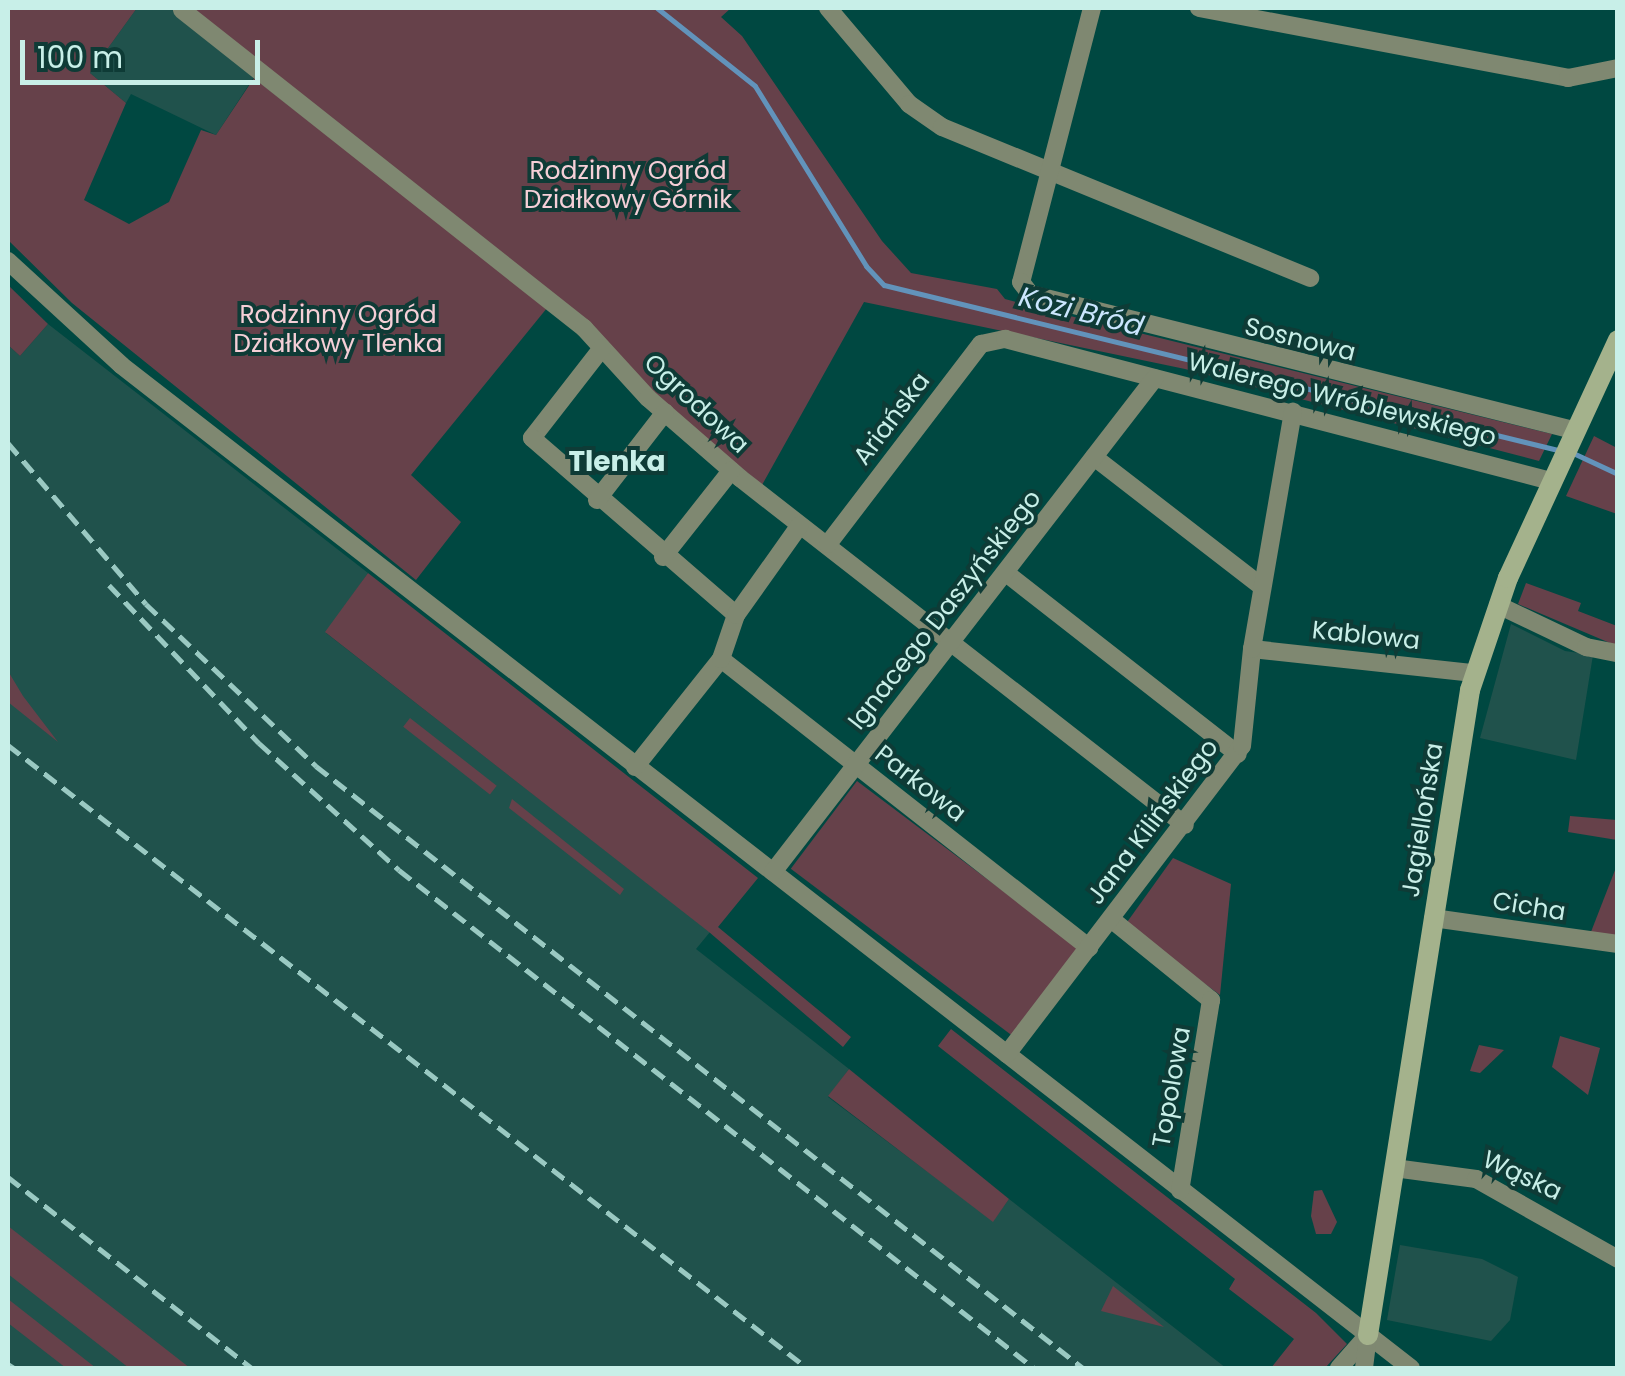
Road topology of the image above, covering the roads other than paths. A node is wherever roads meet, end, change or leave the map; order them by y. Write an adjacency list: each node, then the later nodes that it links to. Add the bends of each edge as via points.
1 (828, 8): 7 (street, via 921,115)
2 (1092, 8): 7 (street)
3 (1198, 8): 5 (street)
4 (182, 10): 12 (street, Ogrodowa)
5 (1283, 15): 6 (street, via 1568,78)
6 (1618, 68)
7 (1049, 172): 9 (street); 16 (street, Sosnowa, via 1022,282 1030,294)
8 (8, 261): 34 (street, via 120,365)
9 (1310, 278)
10 (1005, 339): 13 (street, Walerego Wróblewskiego); 21 (street, Ariańska, via 981,344)
11 (1618, 340): 16 (street, Jagiellońska)
12 (602, 348): 14 (street, Ogrodowa); 20 (street, via 532,438)
13 (1155, 378): 15 (street, Walerego Wróblewskiego); 17 (street, Ignacego Daszyńskiego)
14 (664, 412): 18 (street, Ogrodowa); 20 (street)
15 (1294, 412): 19 (street, Walerego Wróblewskiego); 24 (street, Jana Kilińskiego)
16 (1572, 433): 19 (street, Jagiellońska)
17 (1094, 457): 23 (street, Ignacego Daszyńskiego); 24 (street)
18 (731, 471): 21 (street, Ogrodowa); 22 (street)
19 (1552, 478): 25 (street, Jagiellońska)
20 (597, 500): 22 (street)
21 (814, 534): 26 (street, Ariańska, via 784,553); 27 (street, Ogrodowa)
22 (663, 557): 26 (street)
23 (1006, 573): 27 (street, Ignacego Daszyńskiego); 32 (street)
24 (1262, 587): 28 (street, Jana Kilińskiego)
25 (1498, 605): 29 (street, via 1586,646); 31 (street, Jagiellońska)
26 (736, 614): 30 (street)
27 (956, 641): 33 (street, Ignacego Daszyńskiego); 35 (street, Ogrodowa)
28 (1252, 649): 31 (street, Kablowa); 32 (street, Jana Kilińskiego)
29 (1618, 653)
30 (720, 659): 33 (street, Parkowa); 34 (street)
31 (1474, 673): 37 (street, Jagiellońska)
32 (1238, 754): 35 (street, Jana Kilińskiego)
33 (856, 765): 36 (street, Ignacego Daszyńskiego); 40 (street, Parkowa)
34 (636, 767): 36 (street)
35 (1185, 825): 38 (street, Jana Kilińskiego)
36 (773, 872): 41 (street)
37 (1433, 918): 39 (street, Cicha); 42 (street, Jagiellońska)
38 (1111, 919): 40 (street, Jana Kilińskiego); 43 (street, Topolowa, via 1212,1000)
39 (1618, 944)
40 (1089, 948): 41 (street, Jana Kilińskiego)
41 (1007, 1054): 43 (street)
42 (1394, 1168): 44 (street, Wąska, via 1476,1179); 45 (street, Jagiellońska)
43 (1180, 1191): 45 (street)
44 (1618, 1258)
45 (1368, 1335): 46 (street); 47 (street); 48 (street)
46 (1339, 1368)
47 (1364, 1368)
48 (1411, 1368)

